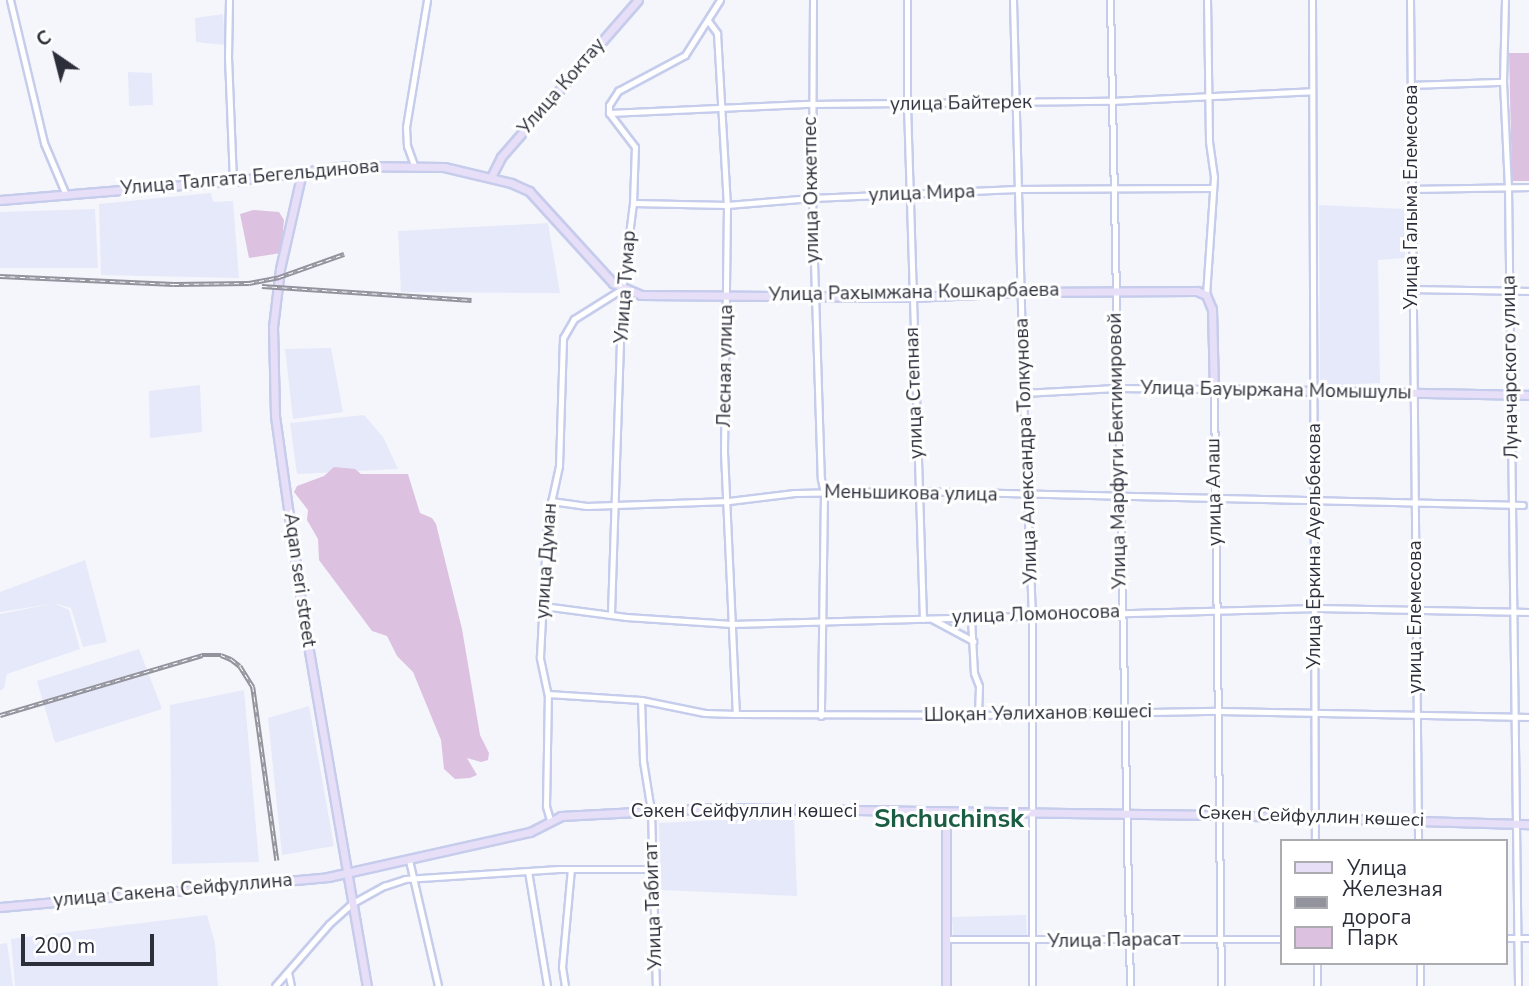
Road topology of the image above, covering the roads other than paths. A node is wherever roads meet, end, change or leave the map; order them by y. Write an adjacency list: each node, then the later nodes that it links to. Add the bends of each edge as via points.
1 (10, 0): 36 (street, via 44,143)
2 (229, 0): 28 (street)
3 (427, 0): 25 (street, via 406,127)
4 (638, 0): 27 (street, Улица Коктау, via 500,157)
5 (720, 0): 14 (street)
6 (813, 0): 21 (street, улица Окжетпес)
7 (907, 0): 22 (street, улица Степная)
8 (1013, 0): 20 (street, Улица Александра Толкунова)
9 (1110, 0): 19 (street, Улица Марфуги Бектимировой)
10 (1207, 0): 18 (street, улица Алаш)
11 (1312, 0): 17 (street, Улица Еркина Ауельбекова)
12 (1410, 0): 16 (street, Улица Галыма Елемесова)
13 (1505, 0): 15 (street, Луначарского улица)
14 (709, 22): 23 (street, Лесная улица, via 717,33); 24 (street, via 685,55 618,91)
15 (1503, 82): 16 (street); 29 (street, Луначарского улица)
16 (1411, 85): 35 (street, Улица Галыма Елемесова)
17 (1312, 91): 18 (street, улица Байтерек); 55 (street, Улица Еркина Ауельбекова)
18 (1209, 97): 19 (street, улица Байтерек); 32 (street, улица Алаш)
19 (1110, 101): 20 (street, улица Байтерек); 34 (street, Улица Марфуги Бектимировой)
20 (1015, 103): 22 (street, улица Байтерек); 33 (street, Улица Александра Толкунова)
21 (811, 104): 22 (street, улица Байтерек); 23 (street, улица Байтерек); 39 (street, улица Окжетпес)
22 (907, 105): 37 (street, улица Степная)
23 (720, 107): 24 (street, улица Байтерек); 42 (street, Лесная улица)
24 (609, 113): 41 (street, Улица Тумар, via 635,147)
25 (414, 164): 26 (street, Улица Талгата Бегельдинова); 27 (street, Улица Талгата Бегельдинова)
26 (302, 172): 28 (street, Улица Талгата Бегельдинова); 115 (street, Aqan seri street, via 277,293 274,395 304,622)
27 (491, 177): 43 (street, Улица Талгата Бегельдинова, via 529,191)
28 (233, 181): 36 (street, Улица Талгата Бегельдинова)
29 (1508, 187): 30 (street); 35 (street); 45 (street, Луначарского улица)
30 (1529, 187)
31 (1204, 188): 32 (street, улица Мира); 34 (street, улица Мира); 38 (street)
32 (1212, 188): 38 (street, улица Алаш)
33 (1017, 189): 34 (street, улица Мира); 37 (street, улица Мира); 48 (street, Улица Александра Толкунова)
34 (1112, 189): 47 (street, Улица Марфуги Бектимировой)
35 (1411, 189): 44 (street, Улица Галыма Елемесова)
36 (65, 195): 40 (street, Улица Талгата Бегельдинова)
37 (911, 195): 39 (street, улица Мира); 52 (street, улица Степная)
38 (1210, 196): 50 (street, улица Алаш)
39 (812, 198): 42 (street, улица Мира); 51 (street, улица Окжетпес)
40 (0, 200)
41 (633, 203): 42 (street, улица Мира); 43 (street, Улица Тумар)
42 (727, 205): 49 (street, Лесная улица)
43 (622, 289): 49 (street, Улица Рахымжана Кошкарбаева, via 640,295); 66 (street, улица Думан, via 574,319 563,338 559,466); 69 (street, Улица Тумар)
44 (1411, 289): 45 (street); 57 (street, Улица Галыма Елемесова)
45 (1510, 290): 46 (street); 58 (street, Луначарского улица)
46 (1529, 290)
47 (1116, 291): 48 (street, Улица Рахымжана Кошкарбаева); 50 (street, Улица Рахымжана Кошкарбаева, via 1190,290); 53 (street, Улица Марфуги Бектимировой)
48 (1022, 292): 52 (street, Улица Рахымжана Кошкарбаева); 56 (street, Улица Александра Толкунова)
49 (727, 294): 51 (street, Улица Рахымжана Кошкарбаева); 67 (street, Лесная улица, via 724,452)
50 (1206, 295): 54 (street, улица Алаш, via 1212,309)
51 (815, 296): 52 (street, Улица Рахымжана Кошкарбаева); 61 (street, улица Окжетпес)
52 (912, 297): 60 (street, улица Степная)
53 (1116, 388): 54 (street, Улица Бауыржана Момышулы); 56 (street, Улица Бауыржана Момышулы); 62 (street, Улица Марфуги Бектимировой)
54 (1214, 389): 55 (street, Улица Бауыржана Момышулы); 64 (street, улица Алаш)
55 (1314, 391): 57 (street, Улица Бауыржана Момышулы); 65 (street, Улица Еркина Ауельбекова)
56 (1023, 393): 63 (street, Улица Александра Толкунова)
57 (1415, 393): 58 (street, Улица Бауыржана Момышулы); 68 (street, улица Елемесова)
58 (1511, 394): 59 (street, Улица Бауыржана Момышулы); 70 (street, Луначарского улица)
59 (1529, 395)
60 (918, 491): 61 (street, Меньшикова улица); 63 (street, Меньшикова улица); 82 (street, улица Степная)
61 (824, 492): 67 (street, Меньшикова улица); 84 (street, улица Окжетпес)
62 (1119, 495): 63 (street, Меньшикова улица); 64 (street, Меньшикова улица); 77 (street, Улица Марфуги Бектимировой)
63 (1030, 496): 80 (street, Улица Александра Толкунова)
64 (1215, 498): 65 (street, Меньшикова улица); 74 (street, улица Алаш)
65 (1315, 499): 68 (street, Меньшикова улица); 73 (street, Улица Еркина Ауельбекова)
66 (551, 501): 69 (street, Меньшикова улица); 72 (street, улица Думан)
67 (729, 501): 69 (street, Меньшикова улица); 85 (street, Лесная улица)
68 (1416, 502): 70 (street, Меньшикова улица); 75 (street, улица Елемесова)
69 (615, 505): 79 (street, Улица Тумар)
70 (1512, 505): 71 (street, Меньшикова улица); 76 (street, Луначарского улица)
71 (1523, 505)
72 (543, 606): 79 (street, улица Ломоносова); 87 (street, улица Думан, via 540,657)
73 (1316, 608): 74 (street, улица Ломоносова); 75 (street, улица Ломоносова); 90 (street, Улица Еркина Ауельбекова)
74 (1217, 610): 77 (street, улица Ломоносова); 89 (street, улица Алаш)
75 (1415, 610): 76 (street, улица Ломоносова); 93 (street, улица Елемесова)
76 (1514, 611): 78 (street, улица Ломоносова); 97 (street, Луначарского улица)
77 (1121, 612): 80 (street, улица Ломоносова); 92 (street, Улица Марфуги Бектимировой)
78 (1529, 612)
79 (611, 613): 85 (street, улица Ломоносова)
80 (1032, 616): 81 (street, улица Ломоносова); 95 (street, Улица Александра Толкунова)
81 (971, 618): 83 (street, улица Ломоносова); 86 (street)
82 (923, 619): 83 (street, улица Ломоносова); 84 (street, улица Ломоносова)
83 (932, 619): 86 (street)
84 (822, 620): 85 (street, улица Ломоносова); 96 (street, улица Окжетпес)
85 (732, 624): 91 (street, Лесная улица)
86 (973, 641): 94 (street)
87 (548, 694): 88 (street, Шоқан Уәлиханов көшесі); 105 (street, улица Думан, via 546,806)
88 (641, 700): 91 (street, Шоқан Уәлиханов көшесі, via 705,713); 99 (street, Улица Табигат)
89 (1219, 711): 90 (street, Шоқан Уәлиханов көшесі); 92 (street, Шоқан Уәлиханов көшесі); 103 (street, улица Алаш)
90 (1316, 713): 93 (street, Шоқан Уәлиханов көшесі); 104 (street, Улица Еркина Ауельбекова)
91 (736, 714): 96 (street, Шоқан Уәлиханов көшесі)
92 (1125, 714): 95 (street, Шоқан Уәлиханов көшесі); 102 (street, Улица Марфуги Бектимировой)
93 (1417, 714): 97 (street, Шоқан Уәлиханов көшесі); 106 (street, улица Елемесова)
94 (978, 715): 95 (street, Шоқан Уәлиханов көшесі); 96 (street, Шоқан Уәлиханов көшесі)
95 (1034, 715): 100 (street, Улица Александра Толкунова)
96 (821, 716)
97 (1515, 717): 98 (street, Шоқан Уәлиханов көшесі); 107 (street, Луначарского улица)
98 (1529, 717)
99 (651, 811): 101 (street, Сәкен Сейфуллин көшесі); 105 (street, Сәкен Сейфуллин көшесі); 113 (street, Улица Табигат)
100 (1030, 811): 101 (street, Сәкен Сейфуллин көшесі); 102 (street, Сәкен Сейфуллин көшесі); 126 (street, Улица Александра Толкунова)
101 (946, 812): 122 (street)
102 (1128, 813): 103 (street, Сәкен Сейфуллин көшесі); 125 (street, Улица Марфуги Бектимировой)
103 (1219, 815): 104 (street, Сәкен Сейфуллин көшесі); 123 (street, улица Алаш)
104 (1314, 817): 106 (street, Сәкен Сейфуллин көшесі); 109 (street, Улица Еркина Ауельбекова)
105 (550, 820): 111 (street, Сәкен Сейфуллин көшесі, via 530,832)
106 (1418, 820): 107 (street, Сәкен Сейфуллин көшесі); 110 (street, улица Елемесова)
107 (1516, 824): 108 (street, Сәкен Сейфуллин көшесі); 120 (street, Луначарского улица)
108 (1529, 824)
109 (1315, 839)
110 (1418, 839)
111 (409, 860): 115 (street, Сәкен Сейфуллин көшесі); 116 (street)
112 (571, 869): 113 (street); 114 (street); 135 (street, via 562,967)
113 (652, 869): 136 (street, Улица Табигат)
114 (528, 871): 116 (street); 134 (street)
115 (346, 873): 117 (street, Aqan seri street); 118 (street, улица Сакена Сейфуллина)
116 (414, 879): 117 (street, via 384,886); 133 (street)
117 (351, 904): 129 (street); 132 (street, Aqan seri street)
118 (0, 907)
119 (1508, 938): 120 (street)
120 (1518, 938): 121 (street); 143 (street, Луначарского улица)
121 (1529, 938)
122 (946, 939): 126 (street, Улица Парасат); 137 (street)
123 (1221, 939): 124 (street, Улица Парасат); 125 (street, Улица Парасат); 140 (street, улица Алаш)
124 (1280, 939)
125 (1130, 941): 126 (street, Улица Парасат); 139 (street, Улица Марфуги Бектимировой)
126 (1031, 942): 138 (street, Улица Александра Толкунова)
127 (1317, 965): 141 (street)
128 (1420, 965): 142 (street)
129 (288, 972): 130 (street); 131 (street)
130 (275, 986)
131 (291, 986)
132 (367, 986)
133 (438, 986)
134 (547, 986)
135 (565, 986)
136 (656, 986)
137 (946, 986)
138 (1032, 986)
139 (1130, 986)
140 (1221, 986)
141 (1317, 986)
142 (1420, 986)
143 (1518, 986)

